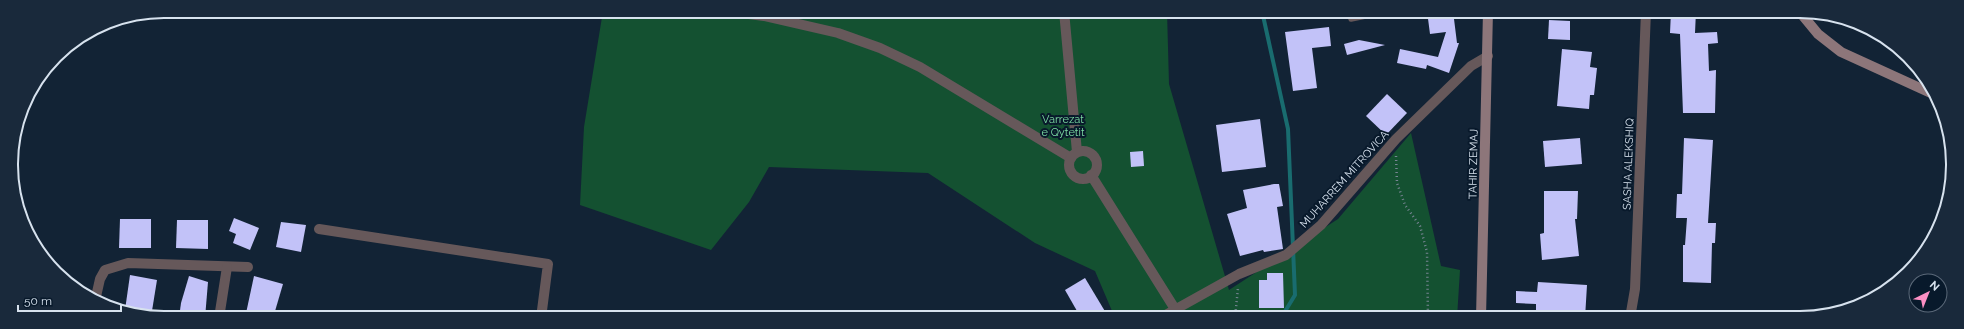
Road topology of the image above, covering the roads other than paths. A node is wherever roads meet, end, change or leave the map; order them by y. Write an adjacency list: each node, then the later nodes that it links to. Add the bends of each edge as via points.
1 (773, 18): 10 (street, via 838,33 880,48 920,67)
2 (1064, 18): 10 (street)
3 (1356, 18): 7 (lane)
4 (1488, 18): 8 (main road, TAHIR ZEMAJ)
5 (1646, 18): 20 (street, SASHA ALEKSHIQ, via 1635,289)
6 (1805, 18): 9 (main road, via 1818,34 1841,52)
7 (1351, 19)
8 (1488, 56): 16 (street, MUHARREM MITROVICA, via 1471,66 1396,140 1321,225 1286,255 1239,274); 19 (main road, TAHIR ZEMAJ)
9 (1926, 91)
10 (1074, 155): 11 (street, via 1070,167 1074,175 1083,178); 11 (street, via 1086,151 1096,160 1096,168)
11 (1091, 175): 16 (street)
12 (319, 229): 18 (street, via 548,264)
13 (227, 267): 14 (street); 15 (street, via 128,263 113,266 105,270); 17 (street)
14 (248, 268)
15 (97, 294)
16 (1175, 310)
17 (220, 311)
18 (542, 311)
19 (1481, 311)
20 (1631, 311)

